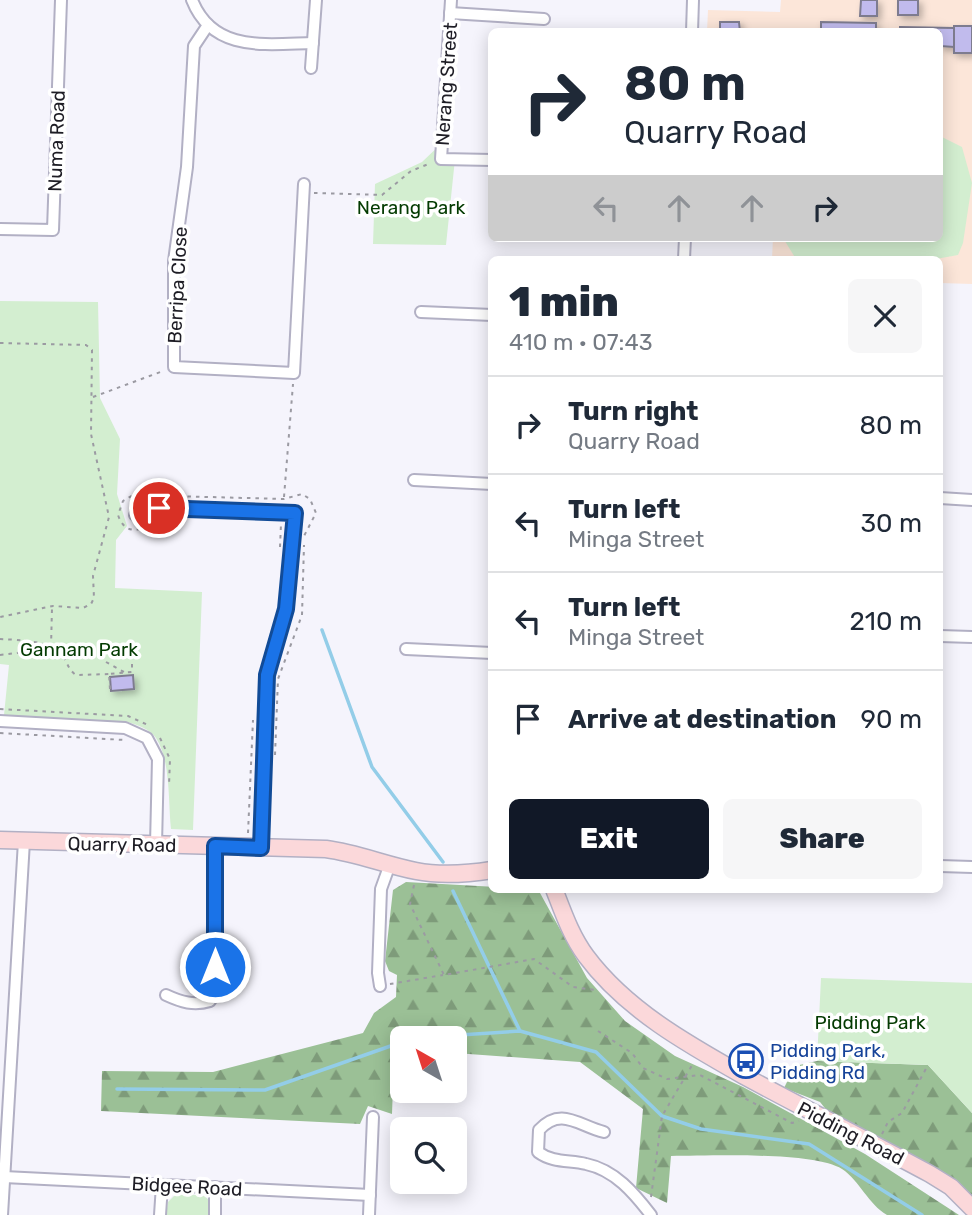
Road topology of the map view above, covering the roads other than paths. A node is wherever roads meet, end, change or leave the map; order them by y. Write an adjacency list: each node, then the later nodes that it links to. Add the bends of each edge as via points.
1 (61, 0): 14 (street, Numa Road, via 53,230)
2 (192, 0): 8 (street)
3 (316, 0): 10 (street)
4 (451, 0): 6 (street, Nerang Street)
5 (693, 0): 9 (street)
6 (450, 13): 7 (street); 12 (street, Nerang Street, via 442,159)
7 (544, 19)
8 (208, 24): 10 (street, via 224,38 246,43); 13 (street, Berripa Close, via 194,46 187,167 174,261 174,367 294,373)
9 (692, 28)
10 (313, 43): 11 (street)
11 (311, 68)
12 (488, 160)
13 (304, 188)
14 (0, 229)
15 (421, 312): 16 (street)
16 (488, 316)
17 (414, 480): 18 (street)
18 (488, 484)
19 (943, 498): 20 (street)
20 (972, 500)
21 (135, 515): 31 (street, via 159,508 295,513 286,609 267,675)
22 (943, 636): 23 (street)
23 (972, 638)
24 (406, 649): 25 (street)
25 (488, 653)
26 (0, 721): 29 (street, via 125,728 147,738 158,759)
27 (0, 841): 28 (street, Quarry Road)
28 (24, 841): 29 (street, Quarry Road); 43 (street)
29 (156, 845): 30 (street, Quarry Road)
30 (215, 846): 31 (street, Quarry Road); 40 (street, via 216,991 202,1004)
31 (261, 848): 32 (street, Quarry Road, via 351,852)
32 (390, 864): 35 (street, Quarry Road, via 445,874); 39 (street, via 381,889)
33 (943, 866): 34 (street)
34 (972, 867)
35 (488, 870)
36 (556, 893): 38 (street, Pidding Road)
37 (567, 893): 38 (street)
38 (562, 910): 47 (street, Pidding Road, via 582,951 602,975 670,1033 951,1187)
39 (380, 986)
40 (166, 995)
41 (373, 1117): 46 (street)
42 (604, 1132): 48 (street, via 570,1118 554,1118 539,1130 538,1152 548,1160 590,1164 607,1171)
43 (4, 1177): 44 (street, Bidgee Road); 49 (street)
44 (162, 1185): 45 (street, Bidgee Road); 50 (street)
45 (215, 1187): 46 (street, Bidgee Road); 51 (street)
46 (370, 1195): 52 (street)
47 (972, 1208)
48 (651, 1211)
49 (2, 1215)
50 (160, 1215)
51 (215, 1215)
52 (369, 1215)

